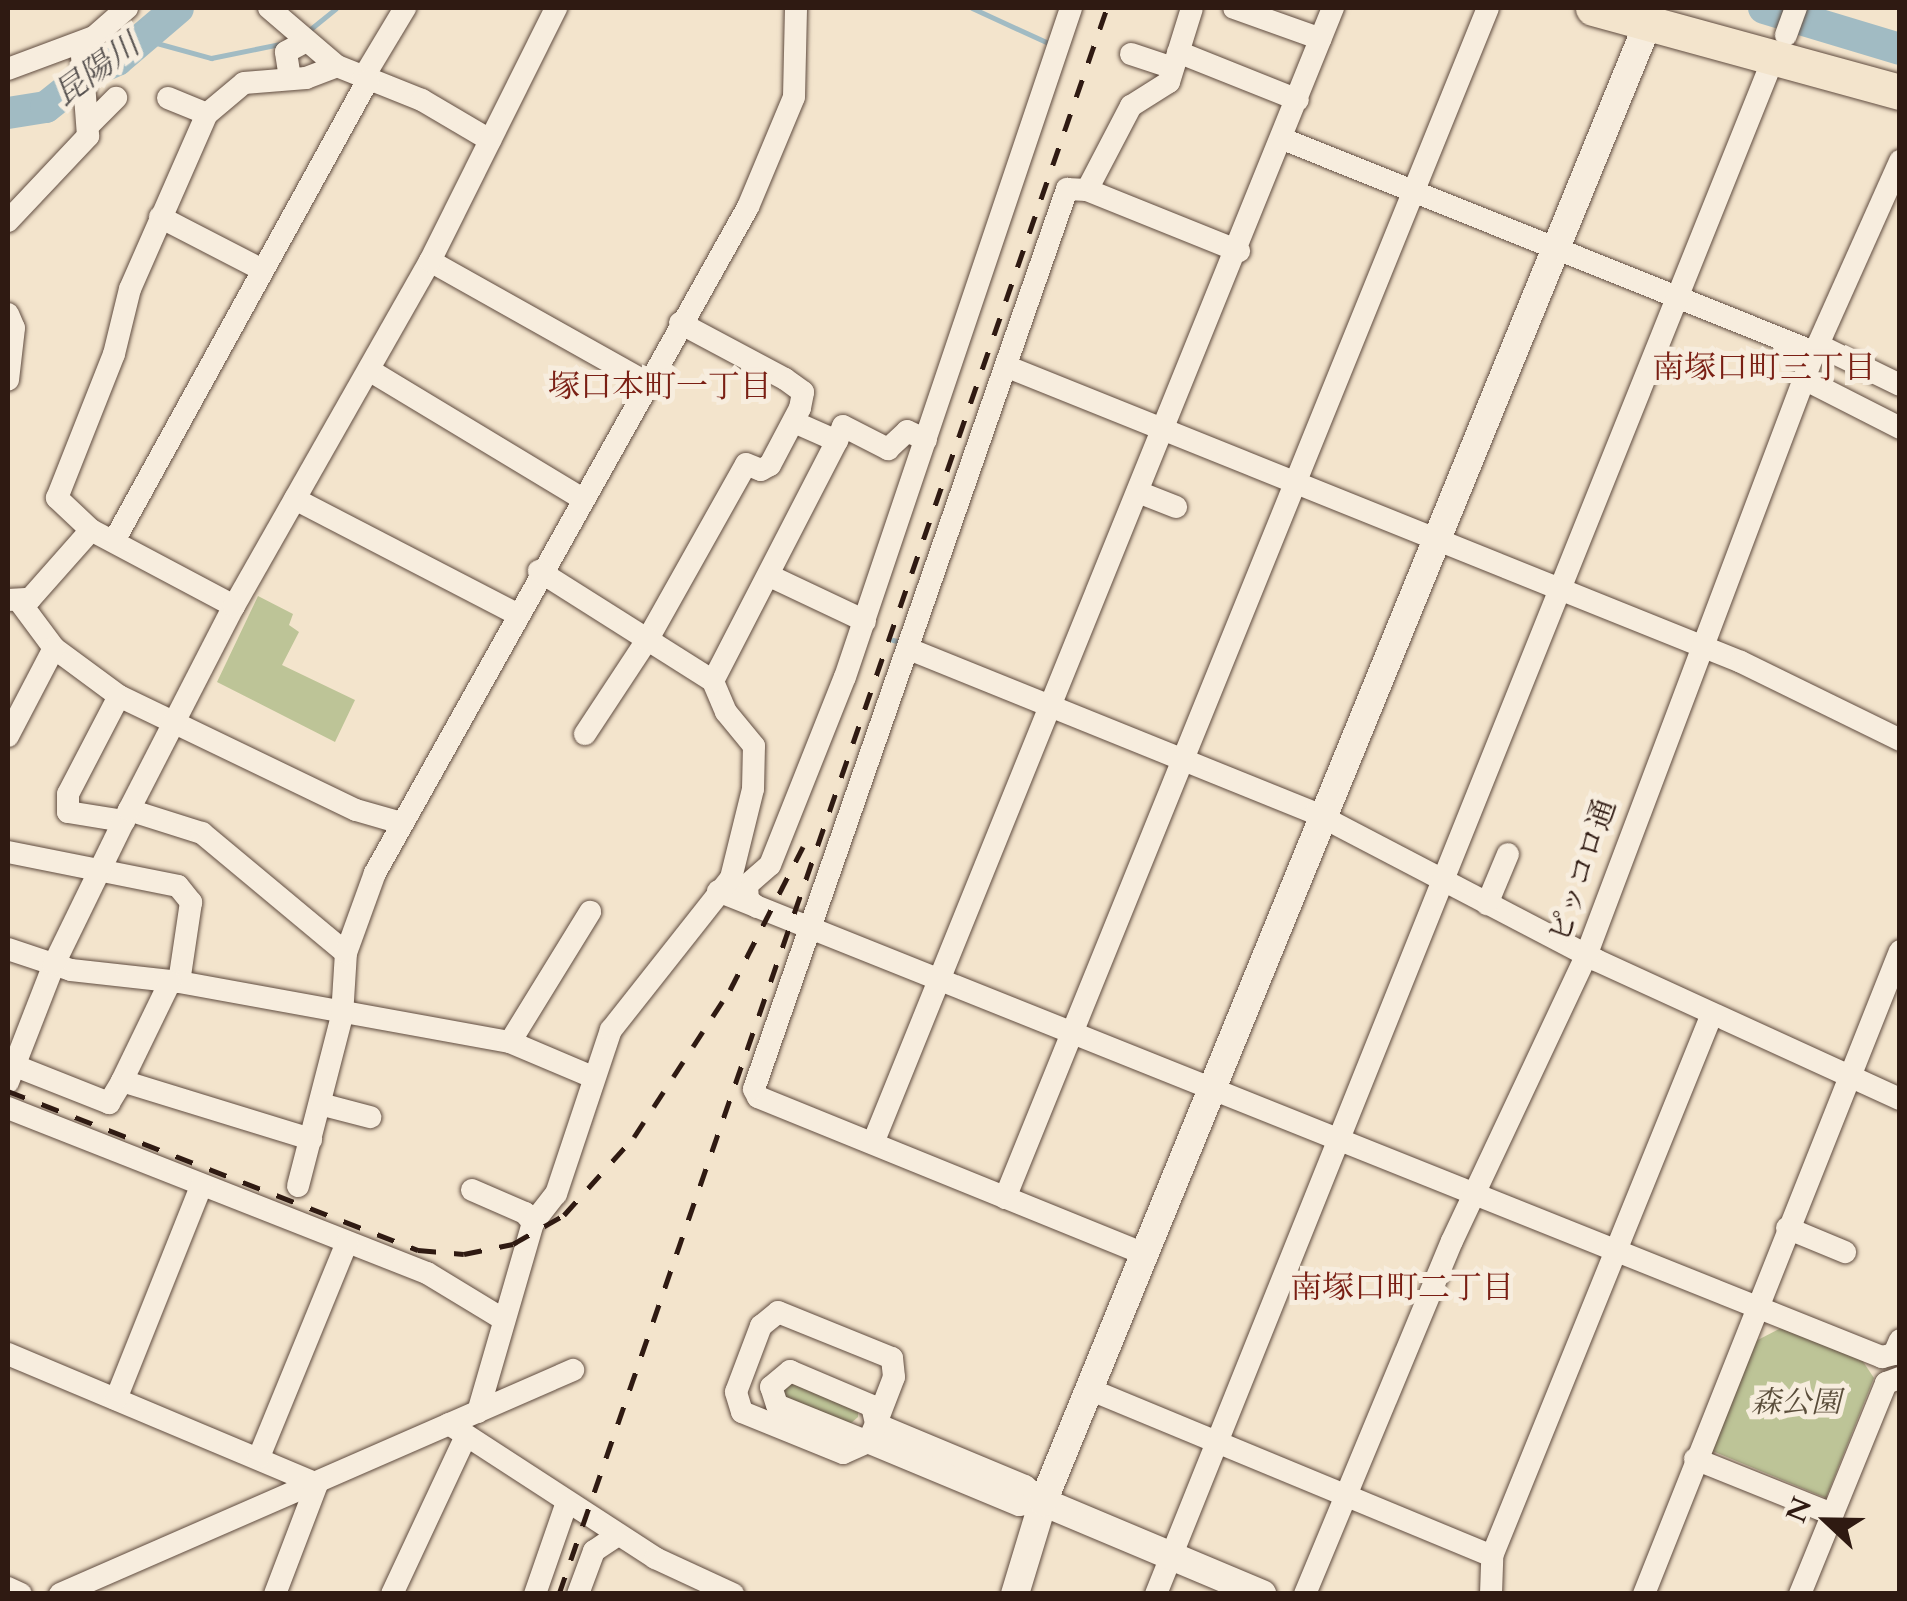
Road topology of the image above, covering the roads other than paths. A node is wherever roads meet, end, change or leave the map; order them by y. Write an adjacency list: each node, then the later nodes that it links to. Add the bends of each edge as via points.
1 (128, 8): 17 (street)
2 (269, 8): 15 (street)
3 (405, 8): 24 (street)
4 (556, 8): 32 (street)
5 (796, 8): 44 (street, via 794,96 748,207)
6 (1071, 8): 55 (street)
7 (1192, 8): 19 (street)
8 (1234, 8): 16 (street)
9 (1333, 8): 16 (street)
10 (1488, 8): 35 (street)
11 (1593, 8): 13 (main road)
12 (1681, 8): 14 (main road)
13 (1648, 22): 14 (main road); 38 (street)
14 (1788, 26): 22 (main road); 25 (main road); 42 (street)
15 (301, 39): 20 (street); 23 (street, via 286,52)
16 (1321, 39): 28 (street)
17 (81, 43): 21 (street); 30 (street)
18 (1132, 54): 19 (street)
19 (1175, 60): 28 (street); 34 (street, via 1169,82 1131,106)
20 (337, 66): 23 (street); 24 (street)
21 (8, 69)
22 (1900, 71)
23 (290, 78): 29 (street, via 237,86)
24 (366, 79): 32 (street, via 422,100); 41 (street, via 298,213)
25 (1900, 92)
26 (116, 98): 30 (street)
27 (168, 98): 29 (street)
28 (1298, 100): 31 (street)
29 (207, 114): 36 (street)
30 (90, 124): 37 (street, via 53,180)
31 (1284, 139): 35 (street); 39 (street)
32 (490, 140): 40 (street)
33 (1900, 161): 45 (street, ピッコロ通)
34 (1087, 190): 39 (street); 46 (street, via 1067,189)
35 (1413, 193): 38 (street); 57 (street)
36 (160, 217): 41 (street); 62 (street, via 57,498)
37 (8, 221)
38 (1556, 250): 42 (street); 63 (street)
39 (1239, 251): 53 (street)
40 (430, 261): 47 (street); 50 (street)
41 (259, 268): 64 (street)
42 (1676, 298): 45 (street); 67 (street)
43 (8, 314): 49 (street, via 14,328)
44 (680, 323): 50 (street); 52 (street, via 803,392)
45 (1816, 349): 48 (street, ピッコロ通); 51 (street)
46 (1008, 366): 53 (street); 73 (street)
47 (370, 370): 59 (street); 60 (street)
48 (1804, 379): 54 (street); 74 (street, ピッコロ通)
49 (8, 380)
50 (646, 382): 59 (street)
51 (1900, 385)
52 (794, 422): 56 (street); 72 (street, via 770,465 761,470 746,464)
53 (1165, 427): 57 (street); 58 (street)
54 (1900, 428)
55 (926, 440): 56 (street, via 907,431 888,449 843,426); 71 (street)
56 (837, 441): 66 (street)
57 (1297, 482): 63 (street); 83 (street)
58 (1138, 492): 61 (street); 78 (street)
59 (581, 498): 65 (street)
60 (295, 499): 69 (street); 70 (street)
61 (1176, 507)
62 (91, 530): 64 (street); 68 (street, via 30,599)
63 (1439, 539): 67 (street); 87 (street)
64 (114, 541): 69 (street)
65 (539, 571): 70 (street); 72 (street)
66 (772, 577): 71 (street); 76 (street)
67 (1558, 589): 74 (street); 94 (street)
68 (13, 600): 75 (street)
69 (234, 606): 79 (street)
70 (516, 613): 88 (street)
71 (865, 621): 85 (street)
72 (649, 637): 76 (street); 80 (street)
73 (911, 643): 78 (street); 99 (street, via 810,915)
74 (1700, 646): 82 (street); 100 (street, ピッコロ通)
75 (54, 648): 77 (street); 81 (street)
76 (713, 681): 84 (street, via 726,712 754,746)
77 (119, 696): 79 (street); 86 (street, via 68,794 68,812)
78 (1052, 701): 83 (street); 105 (street)
79 (174, 723): 86 (street); 88 (street, via 356,810)
80 (585, 734)
81 (8, 736)
82 (1900, 740)
83 (1186, 756): 87 (street); 109 (street)
84 (751, 799): 85 (street); 90 (street)
85 (795, 806): 92 (street)
86 (127, 815): 93 (street); 103 (street, via 202,833)
87 (1326, 819): 94 (street); 115 (street)
88 (398, 822): 103 (street)
89 (8, 852): 93 (street)
90 (742, 853): 92 (street, via 750,864); 95 (street)
91 (1508, 854): 96 (street)
92 (770, 864): 97 (street, via 747,885 748,900)
93 (100, 870): 104 (street); 106 (street, via 170,883 186,893 191,902)
94 (1440, 880): 96 (street); 120 (street)
95 (718, 892): 97 (street); 113 (street, via 611,1030)
96 (1490, 898): 100 (street)
97 (757, 907): 99 (street)
98 (590, 912): 110 (street)
99 (812, 925): 105 (street); 122 (street, via 754,1089 758,1097)
100 (1589, 946): 107 (street); 126 (street, ピッコロ通)
101 (8, 949): 104 (street)
102 (1900, 951): 111 (street)
103 (346, 953): 108 (street)
104 (54, 964): 106 (street); 112 (street)
105 (942, 976): 109 (street); 122 (street)
106 (175, 982): 108 (street); 114 (street)
107 (1712, 1014): 111 (street); 131 (street)
108 (342, 1016): 110 (street); 117 (street)
109 (1078, 1031): 115 (street); 127 (street)
110 (510, 1042): 113 (street)
111 (1852, 1066): 116 (street); 129 (street)
112 (10, 1070): 114 (street, via 110,1103)
113 (593, 1077): 128 (street, via 556,1194)
114 (122, 1081): 121 (street)
115 (1217, 1087): 120 (street); 133 (street)
116 (1900, 1099)
117 (320, 1104): 119 (street); 121 (street)
118 (8, 1108): 123 (street)
119 (370, 1117)
120 (1336, 1138): 126 (street); 145 (street)
121 (311, 1139): 124 (street)
122 (873, 1143): 127 (street)
123 (202, 1186): 130 (street); 141 (street)
124 (298, 1186)
125 (472, 1190): 128 (street)
126 (1476, 1195): 131 (street); 149 (street, ピッコロ通)
127 (1005, 1198): 133 (street)
128 (533, 1223): 135 (street)
129 (1787, 1228): 132 (street); 134 (street)
130 (347, 1242): 135 (street, via 427,1272); 146 (street)
131 (1616, 1251): 134 (street); 155 (street)
132 (1844, 1252)
133 (1147, 1255): 140 (street)
134 (1756, 1307): 136 (street, via 1882,1357 1894,1354); 147 (street)
135 (501, 1318): 142 (street, via 506,1326)
136 (1900, 1340)
137 (8, 1354): 141 (street)
138 (574, 1370): 142 (street)
139 (1900, 1378): 152 (street, via 1886,1384)
140 (1090, 1389): 145 (street); 151 (street)
141 (116, 1399): 146 (street)
142 (478, 1412): 143 (street)
143 (458, 1430): 148 (street); 150 (street); 161 (street)
144 (872, 1433): 144 (street, via 848,1454 742,1412 736,1392 766,1318 784,1313 892,1358 894,1377); 151 (street, via 1019,1505)
145 (1212, 1442): 149 (street); 154 (street)
146 (259, 1457): 148 (street)
147 (1695, 1459): 152 (street); 170 (street)
148 (317, 1484): 159 (street); 160 (street)
149 (1345, 1497): 155 (street); 168 (street, ピッコロ通)
150 (567, 1502): 153 (street); 162 (street)
151 (1043, 1502): 154 (street); 165 (street)
152 (1832, 1514): 171 (street)
153 (618, 1534): 156 (street); 163 (street, via 594,1550)
154 (1167, 1554): 166 (street); 167 (street)
155 (1492, 1556): 169 (street)
156 (698, 1587): 164 (street)
157 (8, 1588): 158 (street)
158 (21, 1594)
159 (60, 1594)
160 (274, 1594)
161 (392, 1594)
162 (535, 1594)
163 (578, 1594)
164 (734, 1594)
165 (1014, 1594)
166 (1156, 1594)
167 (1262, 1594)
168 (1305, 1594)
169 (1491, 1594)
170 (1644, 1594)
171 (1800, 1594)

